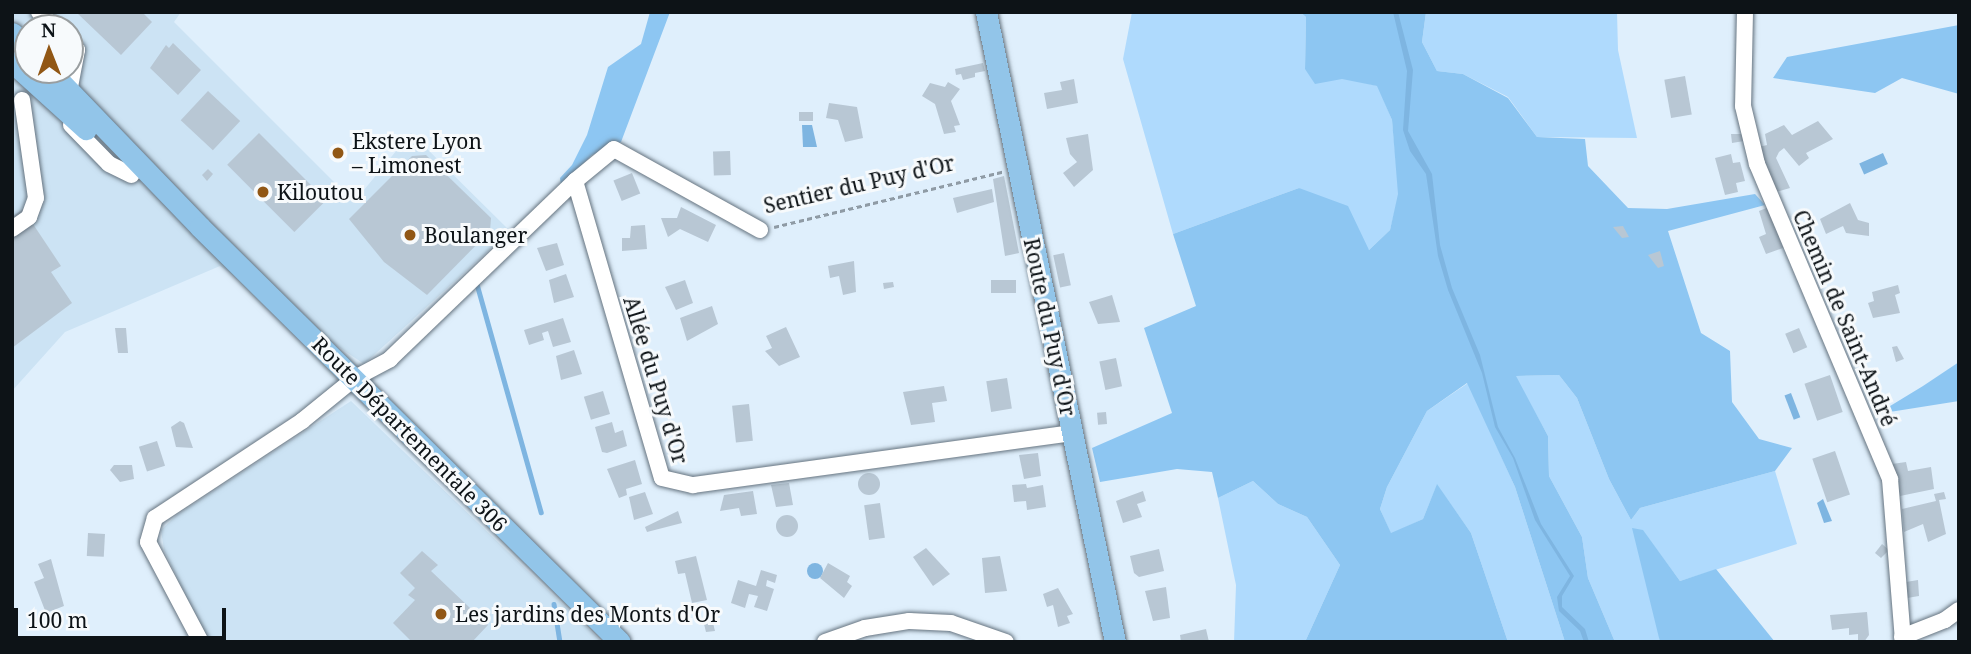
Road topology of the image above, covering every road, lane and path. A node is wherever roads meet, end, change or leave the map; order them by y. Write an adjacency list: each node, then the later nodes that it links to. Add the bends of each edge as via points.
1 (986, 12): 9 (main road, Route du Puy d'Or)
2 (1745, 12): 18 (street, Chemin de Saint-André, via 1743,106 1757,164 1890,479)
3 (12, 62): 10 (main road, Route Départementale 306)
4 (62, 84): 6 (main road, Route Départementale 306)
5 (71, 84): 6 (street)
6 (69, 92): 12 (main road, Route Départementale 306)
7 (22, 100): 13 (street, via 36,198 29,217)
8 (52, 111): 10 (street, via 109,164)
9 (1016, 168): 14 (path, Sentier du Puy d'Or); 16 (main road, Route du Puy d'Or)
10 (132, 176): 12 (main road, Route Départementale 306)
11 (575, 181): 14 (street, Sentier du Puy d'Or, via 614,149); 15 (street, via 390,359); 16 (street, Allée du Puy d'Or, via 662,478 693,485)
12 (200, 227): 15 (main road, Route Départementale 306)
13 (12, 229)
14 (760, 230)
15 (355, 378): 19 (street, via 302,421 155,518 148,542); 20 (main road, Route Départementale 306)
16 (1073, 433): 23 (main road, Route du Puy d'Or)
17 (1959, 610): 18 (street)
18 (1902, 639)
19 (201, 642)
20 (620, 642)
21 (825, 642): 22 (street, via 865,628 909,621 951,623)
22 (1006, 642)
23 (1115, 642)

